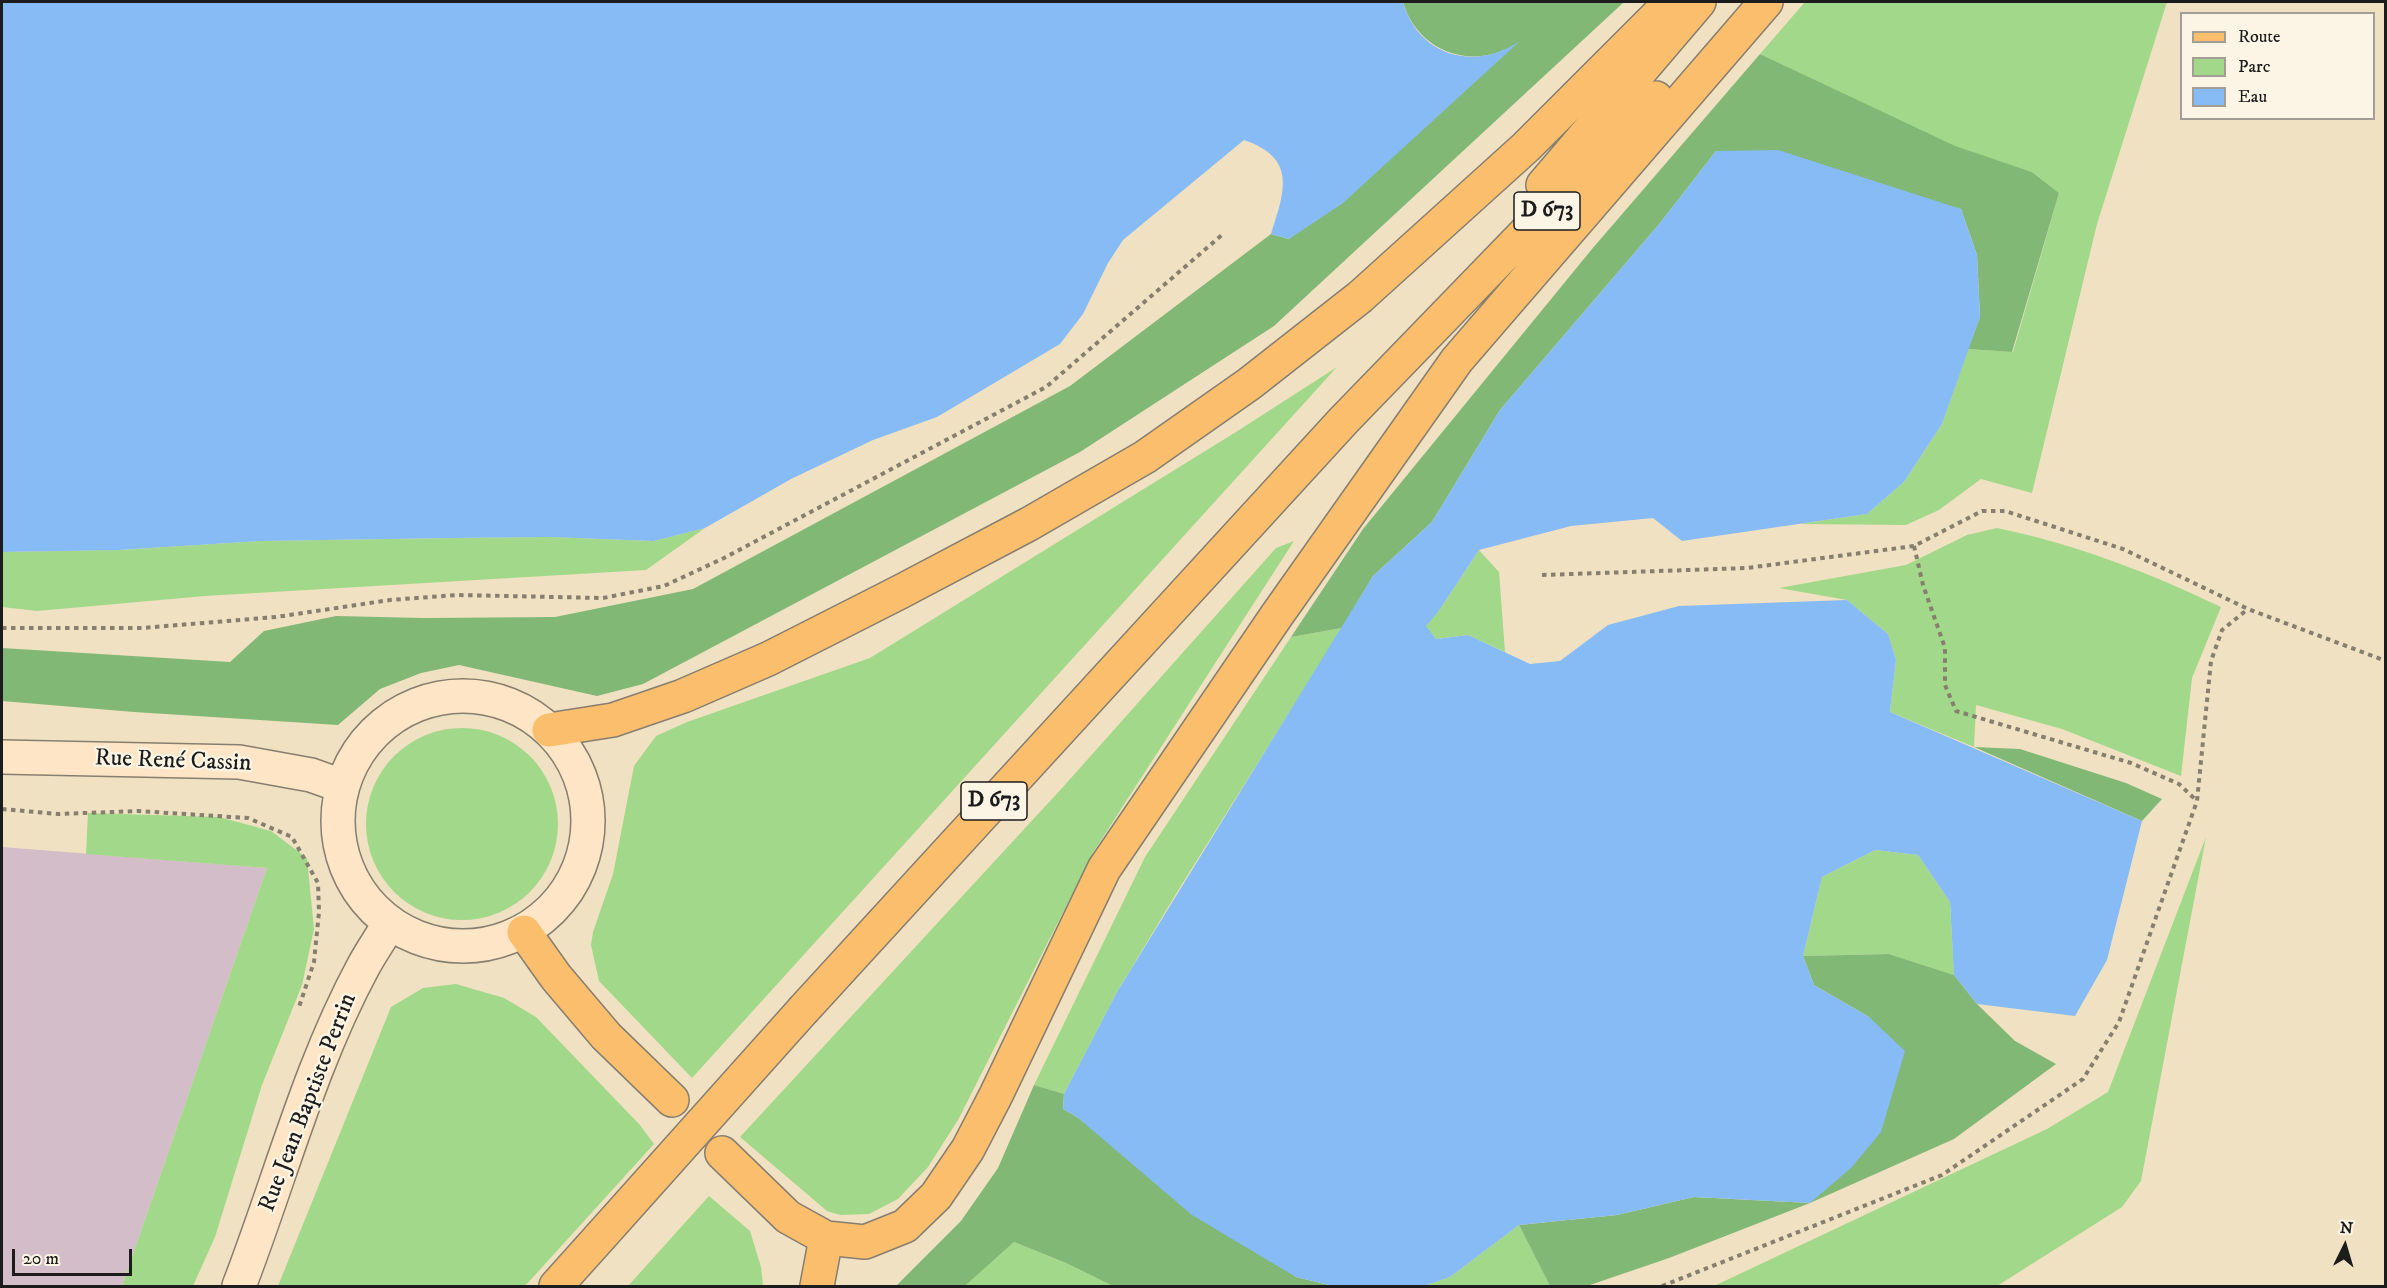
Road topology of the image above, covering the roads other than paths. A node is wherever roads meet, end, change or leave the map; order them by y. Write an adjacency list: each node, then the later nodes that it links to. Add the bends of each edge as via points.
1 (1671, 2): 6 (main road, via 1526,147 1360,297 1249,384 1145,457 1009,534 768,659 683,696 613,720)
2 (1699, 2): 5 (main road, D 673)
3 (1749, 2): 5 (main road, D 673)
4 (1766, 2): 13 (main road, via 1457,360 1277,615 1104,869 996,1095 968,1149 936,1196 905,1226 865,1242)
5 (1344, 420): 15 (main road, D 673, bridge, via 804,1009)
6 (549, 730): 8 (main road, via 519,709 484,698 448,697 412,706 381,726 357,753); 10 (main road, via 573,761 587,798 588,837 577,875 555,908)
7 (2, 757): 8 (main road, Rue René Cassin, via 239,762 311,775)
8 (342, 786): 9 (main road, via 337,825 344,862 362,897)
9 (389, 924): 10 (main road, via 432,943 456,945 479,946); 14 (main road, Rue Jean Baptiste Perrin, via 363,966 337,1021)
10 (524, 932): 11 (main road, via 556,978 606,1036)
11 (672, 1100)
12 (722, 1153): 13 (main road, via 788,1217)
13 (826, 1238): 16 (main road)
14 (239, 1287)
15 (556, 1287)
16 (817, 1287)

